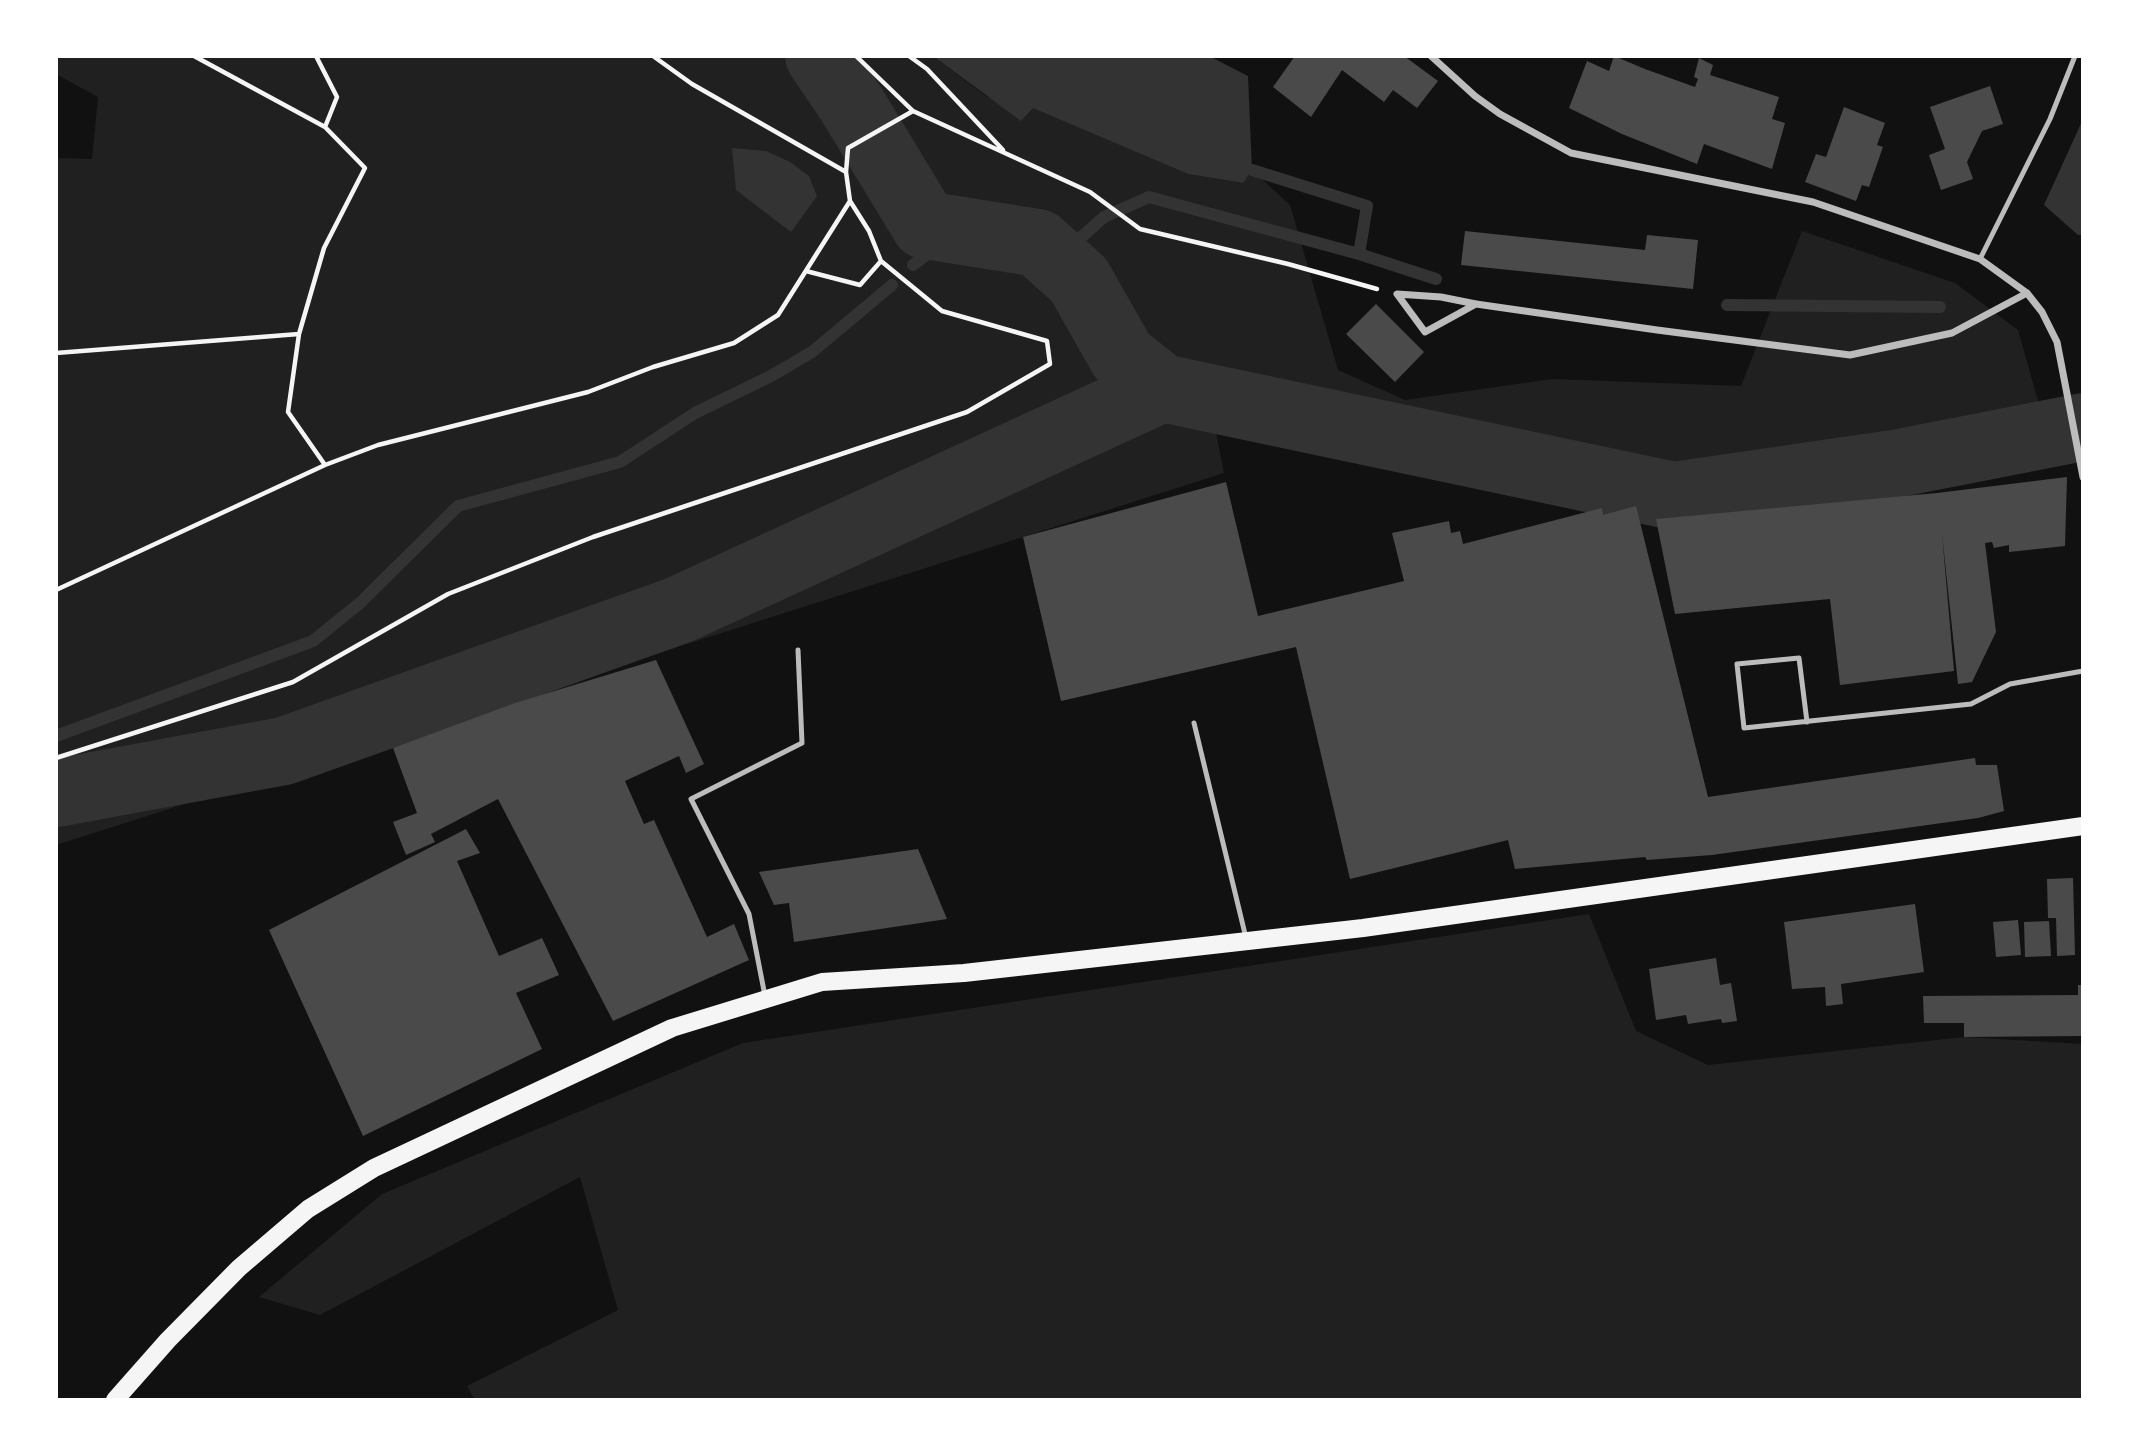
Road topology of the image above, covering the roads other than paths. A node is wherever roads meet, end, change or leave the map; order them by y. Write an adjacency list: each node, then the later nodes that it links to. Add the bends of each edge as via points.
1 (1431, 56): 3 (street, via 1500,114 1571,153 1813,202)
2 (2075, 56): 3 (lane, via 2050,119)
3 (1980, 259): 4 (street)
4 (2027, 293): 5 (street, via 1952,333 1850,355); 6 (street, via 2057,342)
5 (1476, 304): 5 (street, via 1441,297 1397,294 1425,332)
6 (2083, 476)
7 (798, 650): 13 (lane, via 802,743 691,799 749,914)
8 (2083, 671): 9 (lane, via 2010,684 1971,704)
9 (1807, 722): 9 (lane, via 1744,728 1737,664 1798,659)
10 (1194, 723): 12 (lane)
11 (2083, 826): 12 (main road)
12 (1247, 941): 13 (main road, via 964,973 822,982)
13 (766, 999): 14 (main road, via 672,1028 374,1168 309,1209 239,1268)
14 (115, 1400)

